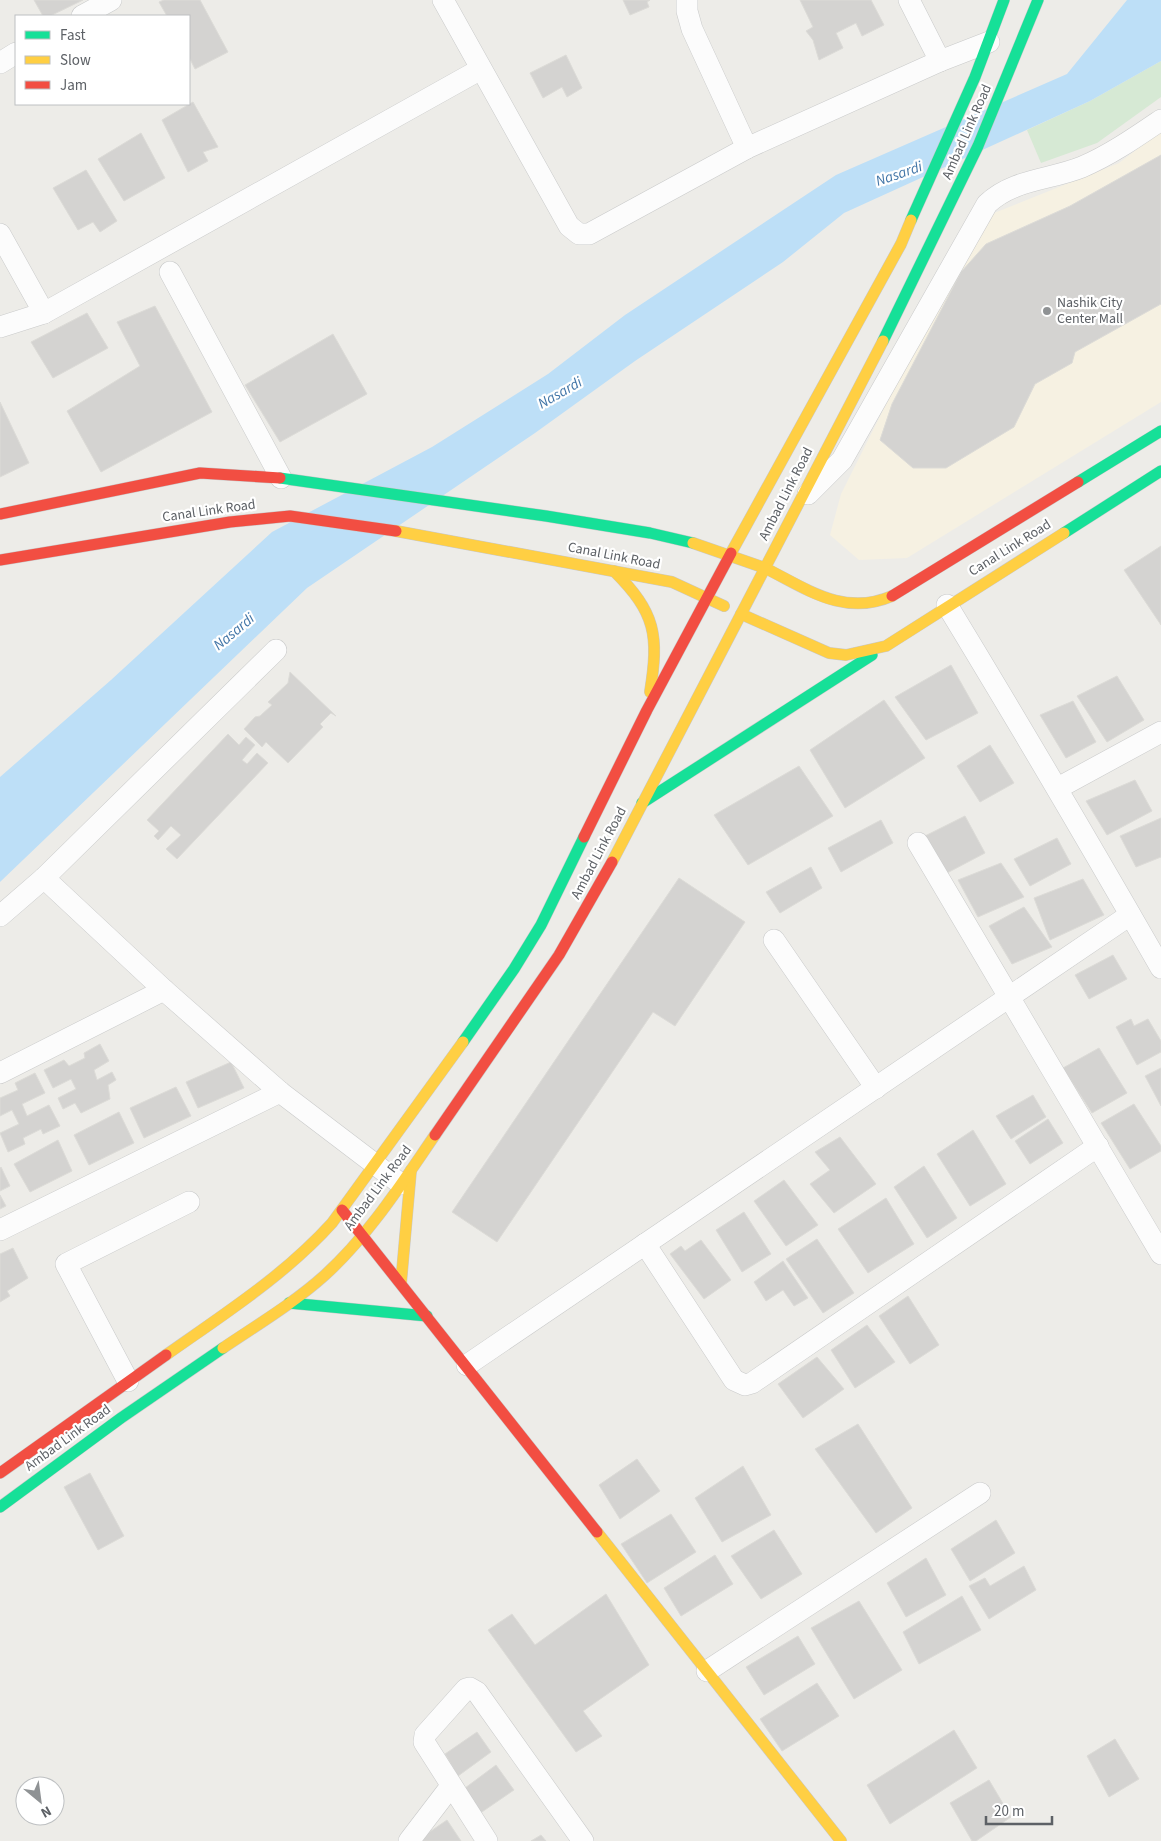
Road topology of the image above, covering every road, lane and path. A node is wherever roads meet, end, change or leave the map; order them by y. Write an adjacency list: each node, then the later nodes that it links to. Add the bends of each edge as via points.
1 (111, 0): 7 (street)
2 (443, 0): 10 (street)
3 (687, 0): 12 (street, via 692,29)
4 (909, 0): 9 (street)
5 (1004, 0): 8 (main road, Ambad Link Road)
6 (1038, 0): 17 (main road, Ambad Link Road, via 1019,51)
7 (84, 15)
8 (989, 42): 9 (street); 23 (main road, Ambad Link Road, via 901,244)
9 (940, 61): 12 (street)
10 (481, 69): 12 (street, via 569,226 579,234 589,234); 15 (street)
11 (1161, 120): 17 (street, via 1084,166 1008,188 987,204)
12 (747, 148)
13 (0, 234): 15 (street)
14 (170, 272): 20 (street)
15 (44, 313): 16 (street)
16 (0, 327)
17 (848, 429): 21 (street, via 831,473)
18 (1161, 431): 25 (main road, Canal Link Road, via 910,586 882,600 854,606 840,603)
19 (1161, 471): 28 (main road, Canal Link Road)
20 (281, 478): 22 (main road, Canal Link Road, via 200,473); 23 (main road, Canal Link Road, via 658,534)
21 (799, 502): 25 (main road, Ambad Link Road)
22 (0, 514)
23 (731, 553): 25 (main road, Canal Link Road); 27 (main road, Ambad Link Road)
24 (0, 560): 26 (main road, Canal Link Road, via 230,522 290,516 433,536)
25 (765, 568): 29 (main road, Ambad Link Road)
26 (614, 571): 27 (main road, Canal Link Road, via 672,582); 32 (main road, via 644,603 654,634 655,663)
27 (707, 598): 29 (main road, Canal Link Road); 32 (main road, Ambad Link Road)
28 (947, 605): 30 (main road, Canal Link Road); 34 (street)
29 (741, 614): 30 (main road, Canal Link Road, via 829,654 846,655); 35 (main road, Ambad Link Road)
30 (886, 646): 35 (main road)
31 (276, 650): 37 (street)
32 (647, 710): 48 (main road, Ambad Link Road, via 541,925 514,969)
33 (1161, 732): 34 (street)
34 (1058, 788): 38 (street)
35 (642, 803): 49 (main road, Ambad Link Road, via 560,955)
36 (918, 843): 43 (street)
37 (44, 878): 39 (street); 42 (street)
38 (1130, 915): 41 (street); 43 (street)
39 (0, 916)
40 (774, 940): 45 (street)
41 (1161, 968)
42 (164, 990): 44 (street); 46 (street)
43 (1010, 997): 45 (street); 47 (street)
44 (0, 1073)
45 (876, 1088): 54 (street)
46 (280, 1092): 48 (street); 52 (street)
47 (1098, 1146): 54 (street, via 745,1385 734,1380); 55 (street)
48 (375, 1165): 49 (street); 51 (main road, Ambad Link Road)
49 (406, 1177): 53 (main road, Ambad Link Road); 56 (main road)
50 (189, 1202): 60 (street, via 66,1264)
51 (342, 1210): 53 (main road); 60 (main road, Ambad Link Road, via 313,1244 270,1281)
52 (0, 1230)
53 (363, 1235): 56 (main road); 57 (main road, Ambad Link Road, via 325,1275)
54 (645, 1244): 59 (street)
55 (1161, 1254)
56 (401, 1283): 58 (main road)
57 (289, 1303): 58 (main road); 63 (main road, Ambad Link Road, via 121,1418)
58 (427, 1316): 59 (main road)
59 (467, 1365): 64 (main road)
60 (128, 1381): 61 (main road, Ambad Link Road)
61 (0, 1474)
62 (980, 1493): 64 (street)
63 (0, 1507)
64 (707, 1671): 69 (main road)
65 (451, 1786): 66 (street); 67 (street); 68 (street, via 424,1738 466,1689 474,1688)
66 (409, 1841)
67 (487, 1841)
68 (583, 1841)
69 (841, 1841)

